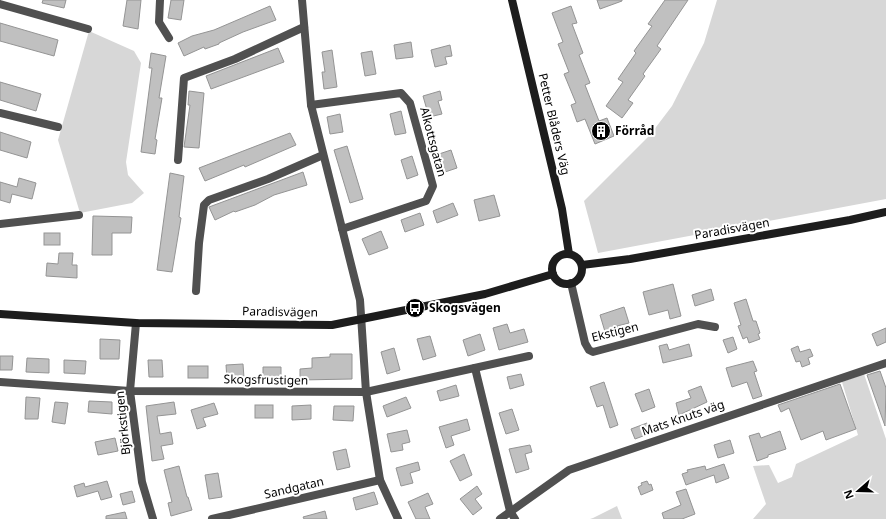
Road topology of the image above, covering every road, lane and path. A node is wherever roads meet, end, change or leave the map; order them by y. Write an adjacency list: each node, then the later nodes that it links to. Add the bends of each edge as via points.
1 (160, 0): 7 (street, via 159,22)
2 (302, 0): 5 (street)
3 (512, 0): 17 (street, Petter Blåders Väg, via 562,210)
4 (0, 4): 6 (street)
5 (304, 27): 8 (street); 12 (street, via 235,59 184,78)
6 (88, 29)
7 (169, 38)
8 (311, 105): 11 (street); 16 (street, Alkottsgatan, via 401,93 410,103 433,186 426,202)
9 (0, 113): 10 (street)
10 (58, 127)
11 (323, 155): 16 (street); 21 (street, via 268,179 209,200 204,205)
12 (178, 160)
13 (886, 212): 18 (street, Paradisvägen)
14 (79, 215): 15 (street)
15 (0, 224)
16 (342, 229): 23 (street, via 360,300)
17 (569, 254): 18 (street, via 577,258); 19 (street, via 555,259)
18 (582, 265): 20 (street, via 579,278)
19 (553, 274): 20 (street, via 558,281); 23 (street, Paradisvägen, via 485,294)
20 (571, 283): 25 (street, Ekstigen, via 585,343 593,352 698,324)
21 (196, 291)
22 (0, 314): 24 (street, Paradisvägen)
23 (362, 319): 24 (street, Paradisvägen, via 332,325); 31 (street)
24 (136, 322): 30 (street, Björkstigen)
25 (715, 327)
26 (529, 356): 28 (street, Skogsfrustigen)
27 (886, 363): 33 (street, Mats Knuts väg, via 569,470)
28 (475, 368): 31 (street, Skogsfrustigen); 33 (street)
29 (0, 382): 30 (street, Skogsfrustigen)
30 (130, 391): 31 (street, Skogsfrustigen); 34 (street, Björkstigen, via 142,482)
31 (366, 392): 32 (street)
32 (380, 480): 35 (street, Sandgatan); 36 (street)
33 (510, 511): 37 (street, Mats Knuts väg); 38 (street)
34 (153, 519)
35 (212, 519)
36 (398, 519)
37 (500, 519)
38 (515, 519)

